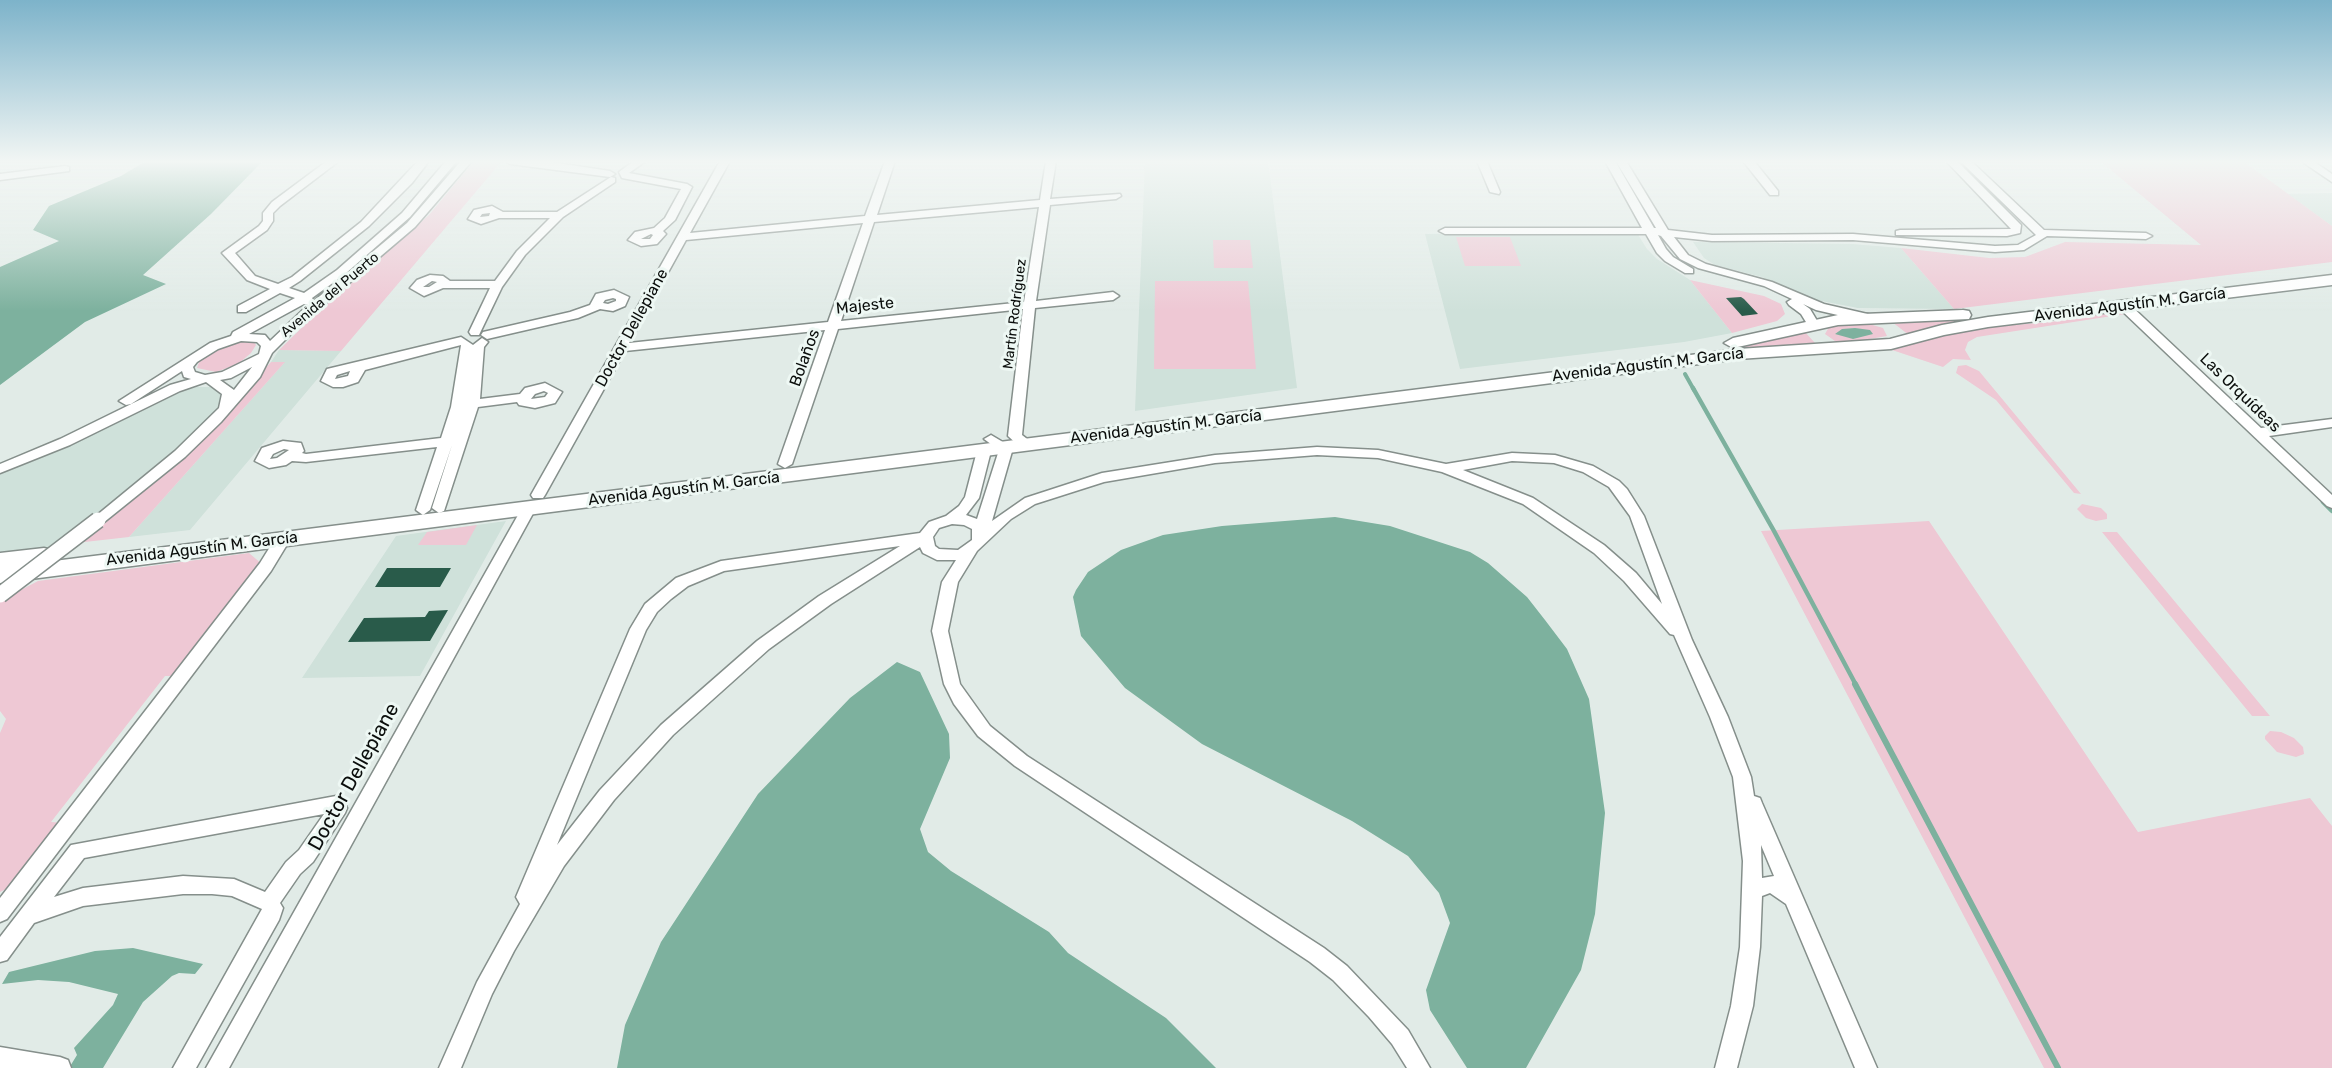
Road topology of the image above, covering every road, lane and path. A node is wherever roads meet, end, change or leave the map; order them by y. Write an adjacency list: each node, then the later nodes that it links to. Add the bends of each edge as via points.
1 (268, 211): 33 (street, via 263,228 228,253 246,274)
2 (378, 211): 33 (street)
3 (408, 211): 36 (street, Avenida del Puerto, via 341,272)
4 (423, 211): 42 (street, Avenida del Puerto)
5 (564, 211): 16 (street)
6 (675, 211): 22 (street)
7 (697, 211): 26 (street, Doctor Dellepiane)
8 (873, 211): 17 (street, Bolaños)
9 (965, 211): 17 (street)
10 (1045, 211): 37 (street, Martín Rodríguez)
11 (1638, 211): 21 (street)
12 (1651, 211): 23 (street)
13 (1997, 211): 19 (street)
14 (2019, 211): 18 (street)
15 (498, 215): 16 (street)
16 (558, 215): 31 (street, via 521,253)
17 (870, 220): 26 (street); 44 (street, Bolaños)
18 (2033, 224): 19 (street); 24 (street)
19 (2013, 228): 27 (street); 28 (street)
20 (1445, 231): 21 (street)
21 (1650, 231): 23 (street); 29 (street, via 1669,259)
22 (656, 232)
23 (1664, 232): 27 (street, via 1694,236); 29 (street, via 1680,254)
24 (2042, 233): 25 (street); 28 (street)
25 (2146, 236)
26 (683, 237): 50 (street, Doctor Dellepiane)
27 (1885, 237): 28 (street, via 1995,249 2015,249)
28 (2032, 243)
29 (1704, 271): 35 (street, via 1761,282)
30 (2329, 280): 39 (main road, Avenida Agustín M. García); 41 (main road, Avenida Agustín M. García, via 1978,314)
31 (499, 284): 32 (street); 45 (street)
32 (444, 285)
33 (279, 289): 36 (street); 40 (street)
34 (1113, 296): 37 (street, Majeste)
35 (1786, 296): 41 (street); 43 (street, via 1806,312)
36 (305, 298): 42 (street, via 308,303 298,313); 46 (street, Avenida del Puerto)
37 (1029, 305): 44 (street, Majeste); 63 (street, Martín Rodríguez)
38 (597, 306): 45 (street)
39 (2124, 306): 48 (main road, Avenida Agustín M. García, via 1980,323); 60 (street, Las Orquídeas)
40 (242, 309)
41 (1868, 318): 43 (main road, Avenida Agustín M. García); 48 (main road, via 1894,330 1896,339)
42 (297, 321): 51 (street, Avenida del Puerto)
43 (1813, 324): 49 (main road, via 1814,336); 63 (main road, Avenida Agustín M. García, via 1729,344)
44 (834, 325): 50 (street, Majeste); 66 (street, Bolaños)
45 (481, 336): 47 (street, via 464,336); 56 (street)
46 (225, 341): 51 (street, via 255,336 266,341); 52 (street, Avenida del Puerto)
47 (464, 343): 53 (street); 57 (street)
48 (1891, 344): 49 (main road, Avenida Agustín M. García)
49 (1844, 347): 63 (main road, Avenida Agustín M. García, via 1738,354)
50 (621, 348): 71 (street, Doctor Dellepiane)
51 (265, 354): 54 (street, via 240,370); 58 (street, via 242,393)
52 (192, 359): 54 (street, via 187,367 189,374); 65 (street, via 113,409)
53 (356, 368)
54 (207, 379): 58 (street, via 229,393); 68 (street, via 175,388)
55 (524, 396): 56 (street)
56 (473, 403): 57 (street); 61 (street)
57 (458, 406): 62 (street)
58 (225, 409): 84 (street, bridge, via 180,454)
59 (2332, 423): 60 (street)
60 (2258, 433): 72 (street, Las Orquídeas)
61 (462, 440): 62 (street); 73 (street)
62 (446, 442): 64 (street); 73 (street)
63 (1004, 444): 66 (main road, Avenida Agustín M. García); 69 (street); 70 (street); 71 (main road, Avenida Agustín M. García)
64 (292, 457)
65 (0, 460)
66 (785, 464): 71 (main road, Avenida Agustín M. García)
67 (1446, 468): 77 (street, via 1412,459 1348,451 1215,459 1102,478 1053,492 1006,516); 81 (street, via 1535,456 1588,469 1614,484 1630,503); 83 (street, via 1528,501 1576,531)
68 (0, 469)
69 (978, 473): 70 (street); 74 (street, via 972,498)
70 (998, 473): 77 (street)
71 (533, 501): 73 (main road, Avenida Agustín M. García); 76 (main road, Avenida Agustín M. García); 99 (street, Doctor Dellepiane)
72 (2332, 503)
73 (431, 508): 79 (main road, Avenida Agustín M. García)
74 (951, 519): 75 (street, via 934,525); 77 (street, via 967,520)
75 (925, 537): 77 (street, via 928,549 942,556 952,556); 78 (street); 80 (street)
76 (283, 538): 82 (main road, Avenida Agustín M. García); 92 (street, via 266,567)
77 (977, 540): 101 (street, via 950,582 940,631 952,684 984,731 1022,761 1317,955 1377,1010)
78 (877, 544): 80 (street, via 889,550); 87 (street, via 721,566 682,582 665,595 638,629)
79 (0, 560)
80 (884, 562): 88 (street, via 816,606 728,674 667,730)
81 (1659, 571): 83 (street, via 1649,579); 85 (street)
82 (0, 575)
83 (1630, 577): 85 (street)
84 (0, 595)
85 (1684, 640): 86 (street)
86 (1742, 777): 89 (street, via 1750,825); 90 (street)
87 (569, 794): 88 (street, via 575,803); 94 (street)
88 (601, 802): 94 (street, via 557,860)
89 (1753, 891): 90 (street, via 1769,884 1778,885); 102 (street, via 1742,1006)
90 (1793, 897): 103 (street)
91 (269, 903): 93 (street, via 234,888 183,885 83,897); 93 (street, via 306,856 338,808 336,804 78,851); 98 (street, via 272,914)
92 (1, 910)
93 (27, 917): 95 (street)
94 (507, 944): 100 (street)
95 (0, 953)
96 (0, 1058): 97 (street)
97 (60, 1068)
98 (184, 1068)
99 (217, 1068)
100 (450, 1068)
101 (1419, 1068)
102 (1726, 1068)
103 (1866, 1068)

